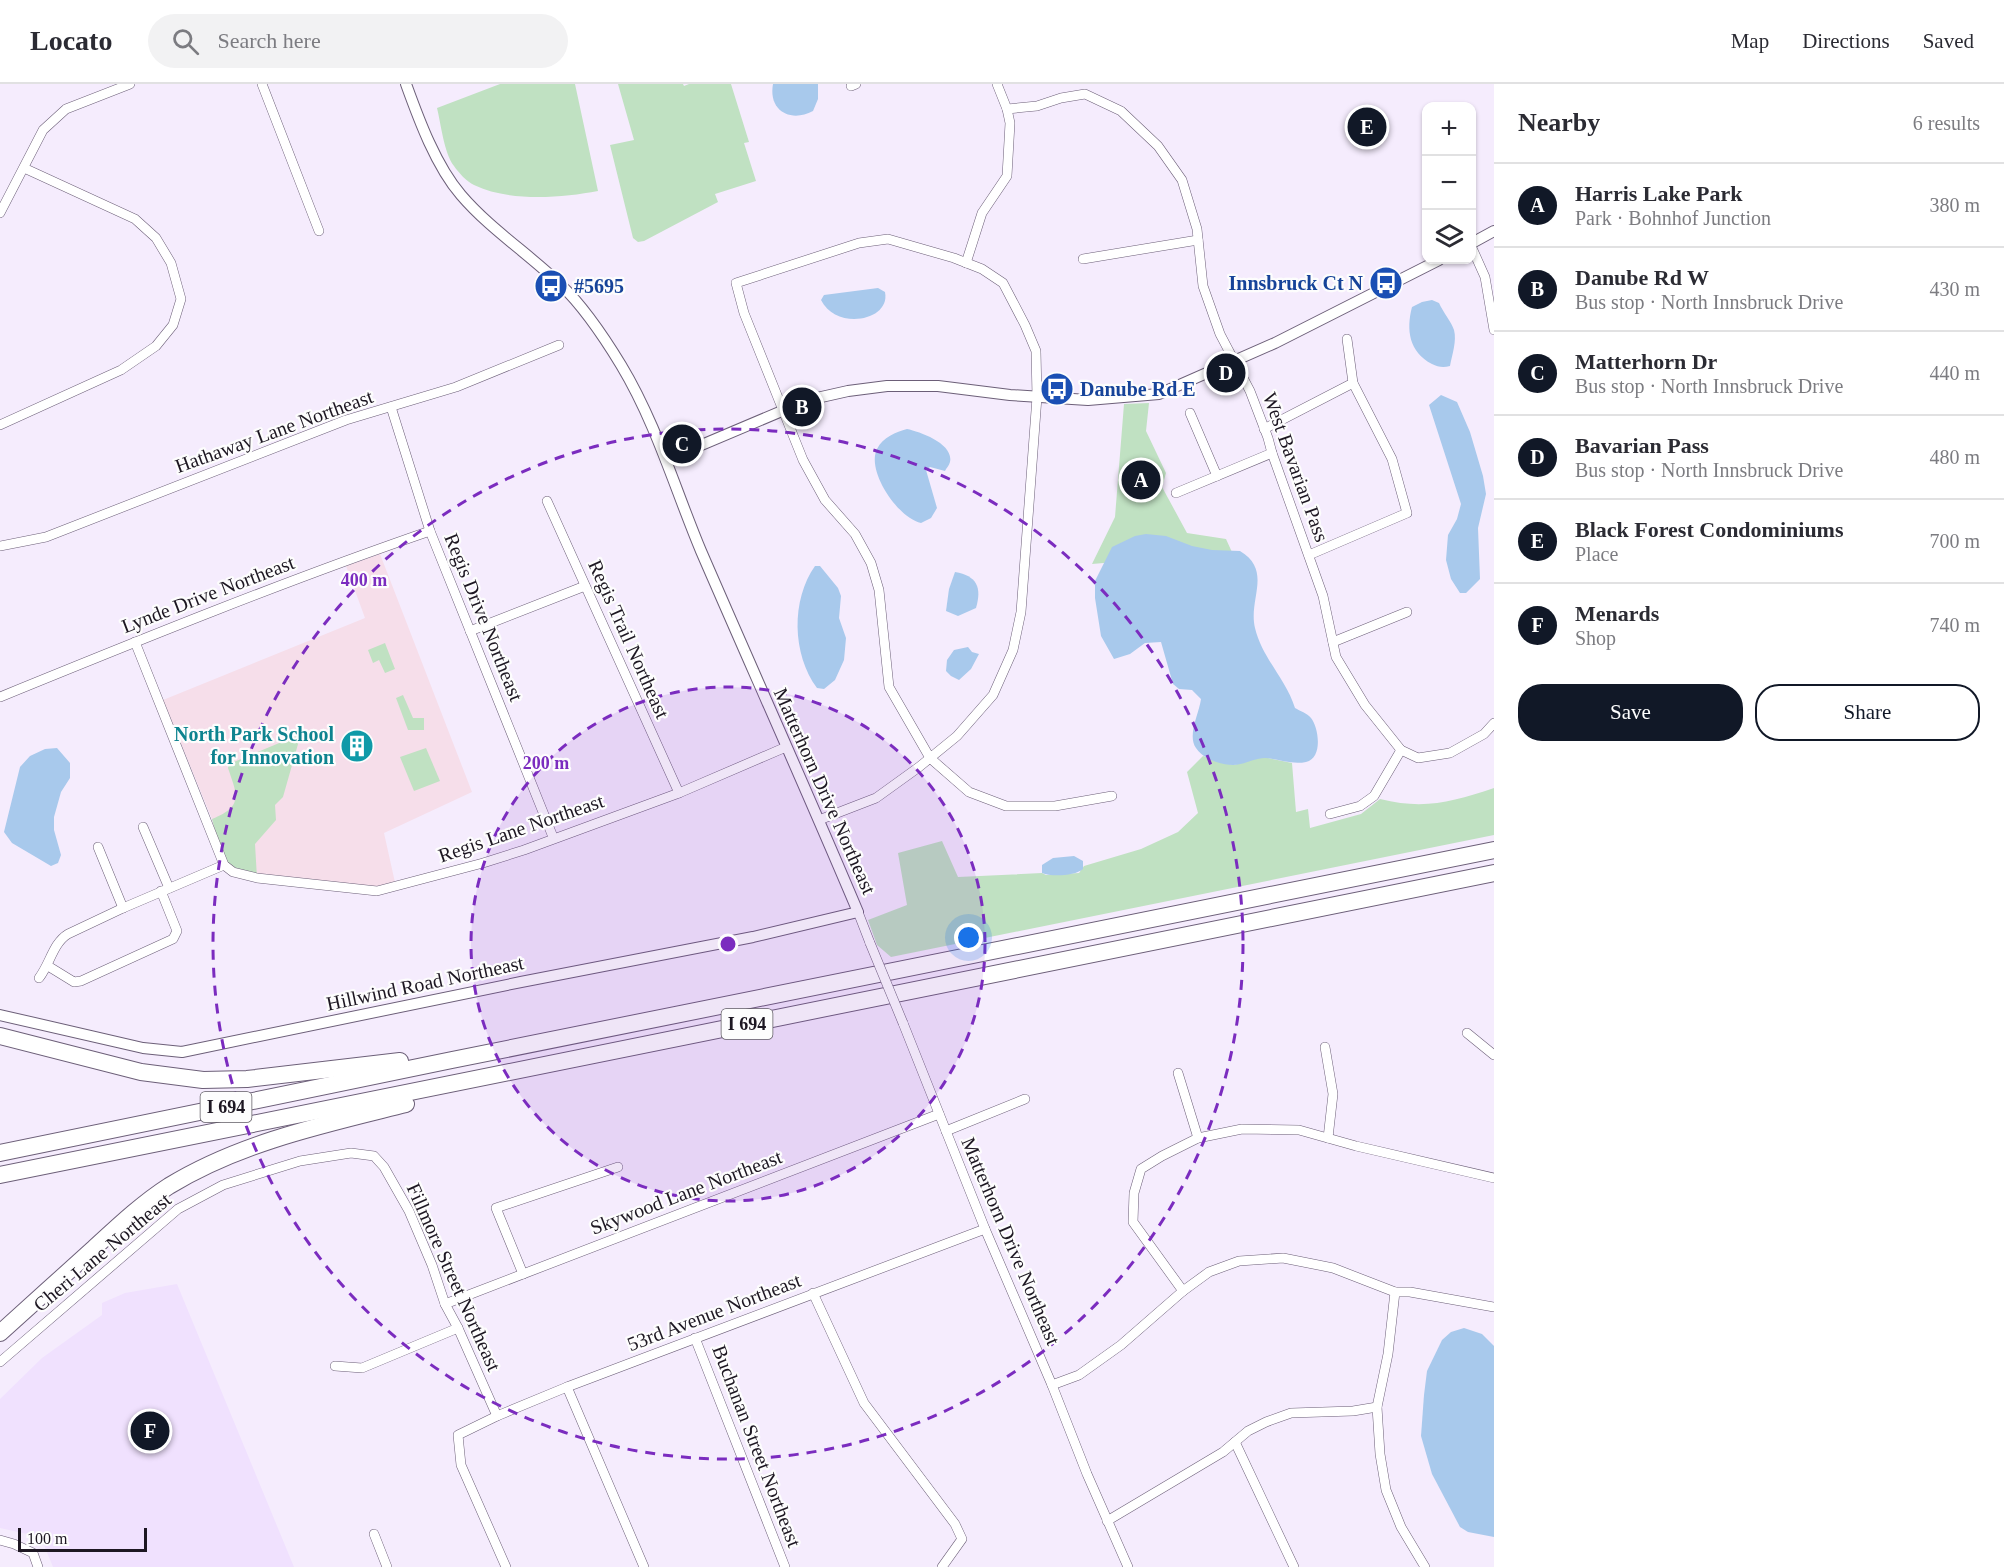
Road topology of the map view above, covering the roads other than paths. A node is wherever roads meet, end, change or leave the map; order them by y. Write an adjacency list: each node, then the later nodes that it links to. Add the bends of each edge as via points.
1 (130, 84): 6 (street, via 66,109 43,130)
2 (262, 84): 8 (street)
3 (406, 84): 29 (street, Matterhorn Drive Northeast, via 441,167 461,195 563,287 603,334 633,384)
4 (997, 84): 5 (street)
5 (1007, 108): 10 (street, West Bavarian Pass, via 1037,106 1085,94 1121,111 1158,146 1182,180); 14 (street, via 1007,176 982,213)
6 (24, 168): 7 (street); 26 (street, via 135,219 156,238 171,263 181,299 173,325 156,346 121,370)
7 (0, 213)
8 (319, 231)
9 (1494, 231): 11 (street)
10 (1198, 240): 13 (street); 20 (street, West Bavarian Pass, via 1203,286)
11 (1476, 242)
12 (1476, 255): 16 (street)
13 (1083, 259)
14 (966, 263): 22 (street, via 1003,283 1036,351); 24 (street, via 888,239 859,243 736,284 744,314)
15 (1430, 264): 20 (street)
16 (1492, 304): 17 (street)
17 (1494, 330)
18 (1347, 339): 21 (street)
19 (559, 345): 23 (street, Hathaway Lane Northeast, via 456,387)
20 (1234, 361): 22 (street, via 1159,394 1088,400); 27 (street, West Bavarian Pass)
21 (1353, 383): 27 (street); 35 (street, via 1392,459 1407,513)
22 (1037, 397): 24 (street, via 938,386 887,386 808,400); 45 (street, via 1021,612 1013,650 993,695 957,736)
23 (391, 407): 33 (street, Regis Drive Northeast); 34 (street, Hathaway Lane Northeast, via 346,420 46,537)
24 (784, 412): 29 (street); 45 (street, via 803,460 825,500 855,534 871,562 879,590 889,687)
25 (1190, 413): 30 (street)
26 (0, 425)
27 (1264, 429): 28 (street, West Bavarian Pass)
28 (1272, 453): 30 (street); 35 (street, West Bavarian Pass)
29 (666, 460): 43 (street, Matterhorn Drive Northeast, via 692,530)
30 (1217, 476): 31 (street)
31 (1176, 493)
32 (547, 501): 36 (street, Regis Trail Northeast)
33 (430, 531): 38 (street, Regis Drive Northeast); 39 (street, Lynde Drive Northeast)
34 (0, 546)
35 (1309, 555): 40 (street, West Bavarian Pass)
36 (585, 586): 38 (street); 46 (street, Regis Trail Northeast)
37 (1407, 612): 40 (street)
38 (470, 630): 51 (street, Regis Drive Northeast)
39 (135, 642): 41 (street, Lynde Drive Northeast); 54 (street)
40 (1333, 642): 44 (street, West Bavarian Pass, via 1336,657 1365,705)
41 (0, 697)
42 (1494, 723): 44 (street, via 1484,734 1450,753 1419,758)
43 (786, 747): 46 (street, Regis Lane Northeast); 49 (street, Matterhorn Drive Northeast)
44 (1401, 750): 48 (street, via 1374,796 1360,806)
45 (930, 758): 47 (street, via 969,792 1006,806 1055,806); 49 (street, via 876,798)
46 (679, 793): 51 (street, Regis Lane Northeast)
47 (1112, 796)
48 (1330, 814)
49 (819, 820): 58 (street, Matterhorn Drive Northeast)
50 (143, 827): 56 (street)
51 (553, 837): 54 (street, Regis Lane Northeast, via 483,863 376,891 257,878 233,872)
52 (98, 848): 57 (street)
53 (1494, 850): 67 (highway, I 694)
54 (224, 865): 56 (street)
55 (1494, 873): 62 (highway, I 694)
56 (165, 890): 57 (street); 59 (street, via 177,931 172,939 81,981 74,982)
57 (123, 908): 59 (street, via 61,938)
58 (858, 912): 61 (street, Hillwind Road Northeast, via 753,937 182,1052 143,1048); 70 (street, Matterhorn Drive Northeast, bridge)
59 (48, 966): 60 (street)
60 (39, 978)
61 (0, 1015)
62 (711, 1031): 77 (highway, I 694); 87 (highway, via 354,1116 221,1159 149,1200)
63 (1467, 1034): 66 (street)
64 (0, 1036): 67 (highway, via 141,1072 203,1080 247,1079 411,1059)
65 (1325, 1047): 73 (street, via 1333,1094)
66 (1494, 1055)
67 (452, 1060): 74 (highway, I 694)
68 (1178, 1073): 72 (street)
69 (1024, 1099): 71 (street)
70 (939, 1114): 71 (street, Matterhorn Drive Northeast); 80 (street, Skywood Lane Northeast)
71 (946, 1131): 79 (street, Matterhorn Drive Northeast)
72 (1198, 1138): 73 (street, via 1242,1129 1299,1130); 81 (street, via 1141,1169 1134,1193 1133,1222)
73 (1328, 1138): 78 (street)
74 (0, 1154)
75 (374, 1156): 84 (street, Fillmore Street Northeast, via 409,1211); 89 (street, Cheri Lane Northeast, via 351,1153 300,1161 223,1185 178,1209)
76 (618, 1167): 80 (street, via 496,1208)
77 (0, 1175)
78 (1494, 1178)
79 (985, 1228): 83 (street, 53rd Avenue Northeast); 91 (street, Matterhorn Drive Northeast)
80 (523, 1274): 84 (street, Skywood Lane Northeast)
81 (1183, 1291): 82 (street, via 1209,1272 1239,1261 1283,1258 1333,1268); 91 (street, via 1121,1345 1078,1375)
82 (1395, 1292): 85 (street); 93 (street)
83 (813, 1293): 88 (street, 53rd Avenue Northeast); 104 (street, via 864,1403 955,1524 962,1539)
84 (445, 1304): 86 (street, Fillmore Street Northeast)
85 (1494, 1307)
86 (458, 1328): 90 (street, via 362,1368); 94 (street, Fillmore Street Northeast)
87 (0, 1333)
88 (695, 1338): 92 (street, 53rd Avenue Northeast); 103 (street, Buchanan Street Northeast)
89 (0, 1362)
90 (335, 1366)
91 (1052, 1385): 96 (street, Matterhorn Drive Northeast)
92 (567, 1387): 94 (street, 53rd Avenue Northeast); 102 (street)
93 (1377, 1407): 95 (street, via 1291,1413 1257,1426); 107 (street, via 1386,1490 1401,1527)
94 (497, 1416): 101 (street, 53rd Avenue Northeast, via 458,1435 461,1465)
95 (1235, 1442): 96 (street); 106 (street)
96 (1107, 1521): 105 (street, Matterhorn Drive Northeast)
97 (374, 1534): 100 (street)
98 (0, 1540): 99 (street, via 33,1553)
99 (38, 1567)
100 (387, 1567)
101 (506, 1567)
102 (644, 1567)
103 (785, 1567)
104 (942, 1567)
105 (1128, 1567)
106 (1294, 1567)
107 (1425, 1567)

